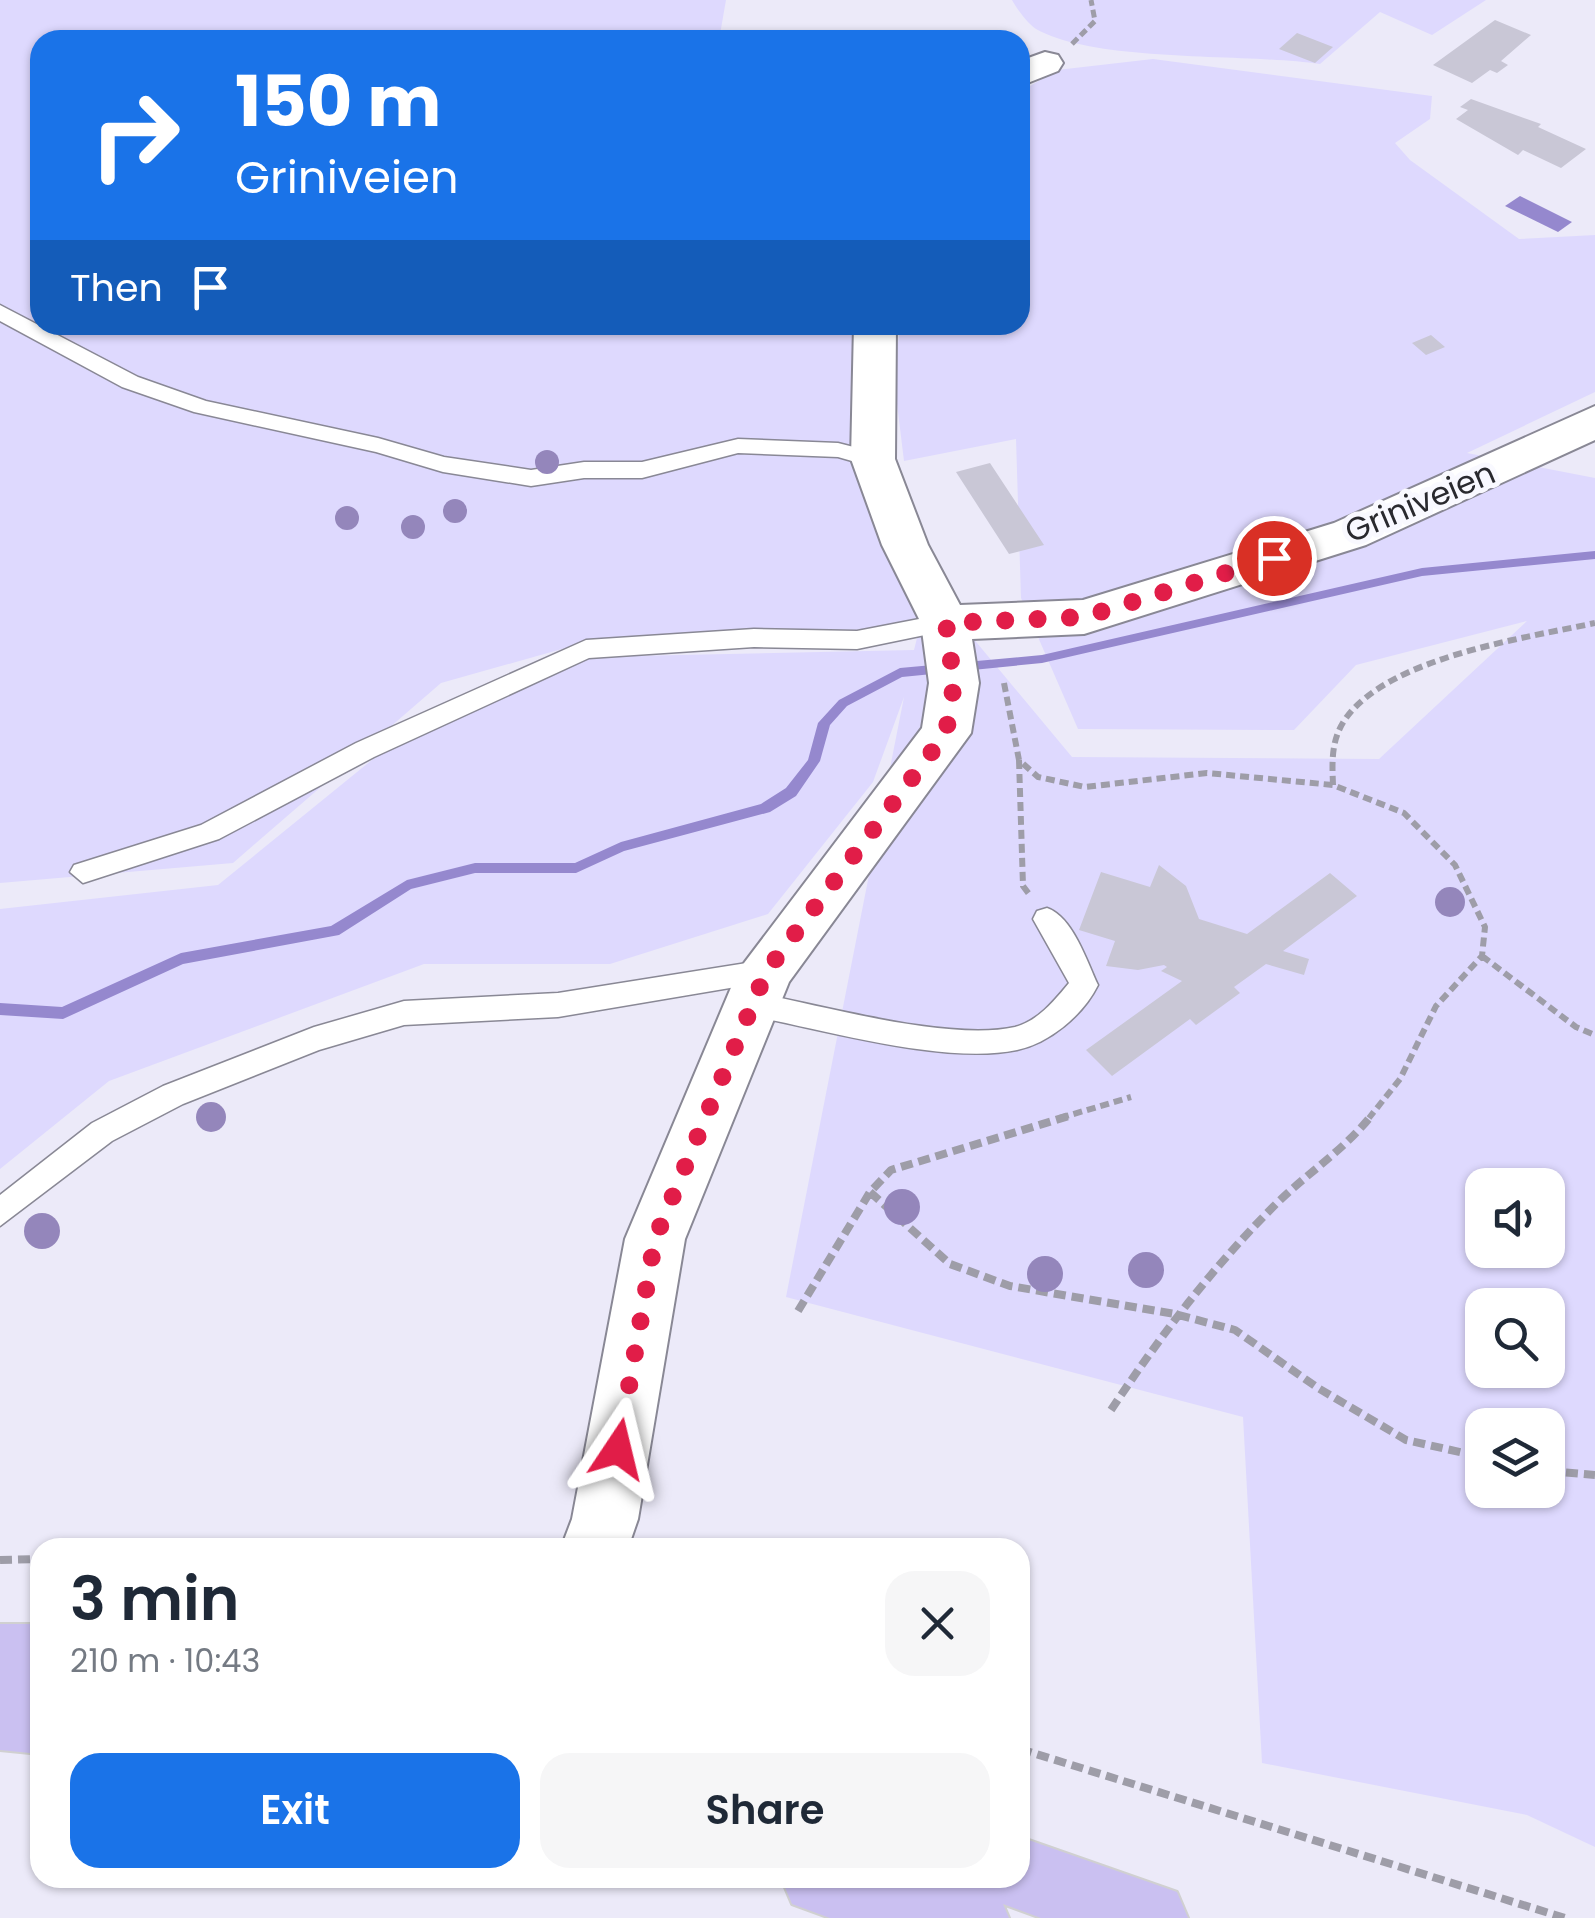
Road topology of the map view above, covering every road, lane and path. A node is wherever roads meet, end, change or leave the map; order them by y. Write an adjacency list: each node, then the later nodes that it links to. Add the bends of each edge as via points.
1 (1092, 0): 2 (path, via 1095,20 1067,50)
2 (1032, 69)
3 (0, 312): 4 (lane)
4 (30, 328)
5 (43, 335): 8 (lane, via 130,382 202,407 442,464 531,478 642,470 738,446 823,449)
6 (875, 335): 8 (street)
7 (1595, 420): 10 (street, Griniveien, via 1556,444 1350,534)
8 (873, 459): 10 (street, via 905,545)
9 (1595, 622): 12 (path, via 1423,666 1385,686 1350,715 1333,744)
10 (963, 658): 11 (path); 13 (lane, via 857,640 754,638 586,649 365,750 210,832); 16 (street, via 946,733)
11 (1019, 760): 12 (path, via 1038,778 1085,787 1208,773); 14 (path, via 1023,886)
12 (1333, 785): 15 (path, via 1404,813 1456,865 1484,927)
13 (83, 872)
14 (1047, 919): 16 (lane, via 1084,985 1056,1018 1018,1038 969,1041)
15 (1482, 956): 17 (path); 22 (path, via 1436,1006 1400,1079 1354,1137 1276,1204)
16 (759, 988): 20 (lane, via 404,1014 314,1039 102,1132); 27 (street, via 655,1239)
17 (1595, 1035)
18 (1131, 1097): 19 (path, via 891,1170)
19 (870, 1192): 21 (path); 22 (path, via 950,1264 1010,1286)
20 (0, 1214)
21 (798, 1311)
22 (1175, 1314): 23 (path); 24 (path, via 1235,1330 1406,1440)
23 (1110, 1410)
24 (1465, 1453)
25 (1565, 1473): 26 (path)
26 (1595, 1475)
27 (602, 1538)
28 (30, 1559): 29 (path)
29 (0, 1560)
30 (0, 1658): 31 (main road)
31 (30, 1659)
32 (0, 1715): 33 (main road)
33 (30, 1718)
34 (1030, 1753): 39 (path)
35 (1030, 1877): 38 (main road)
36 (856, 1888): 37 (main road)
37 (972, 1918)
38 (1150, 1918)
39 (1565, 1918)

